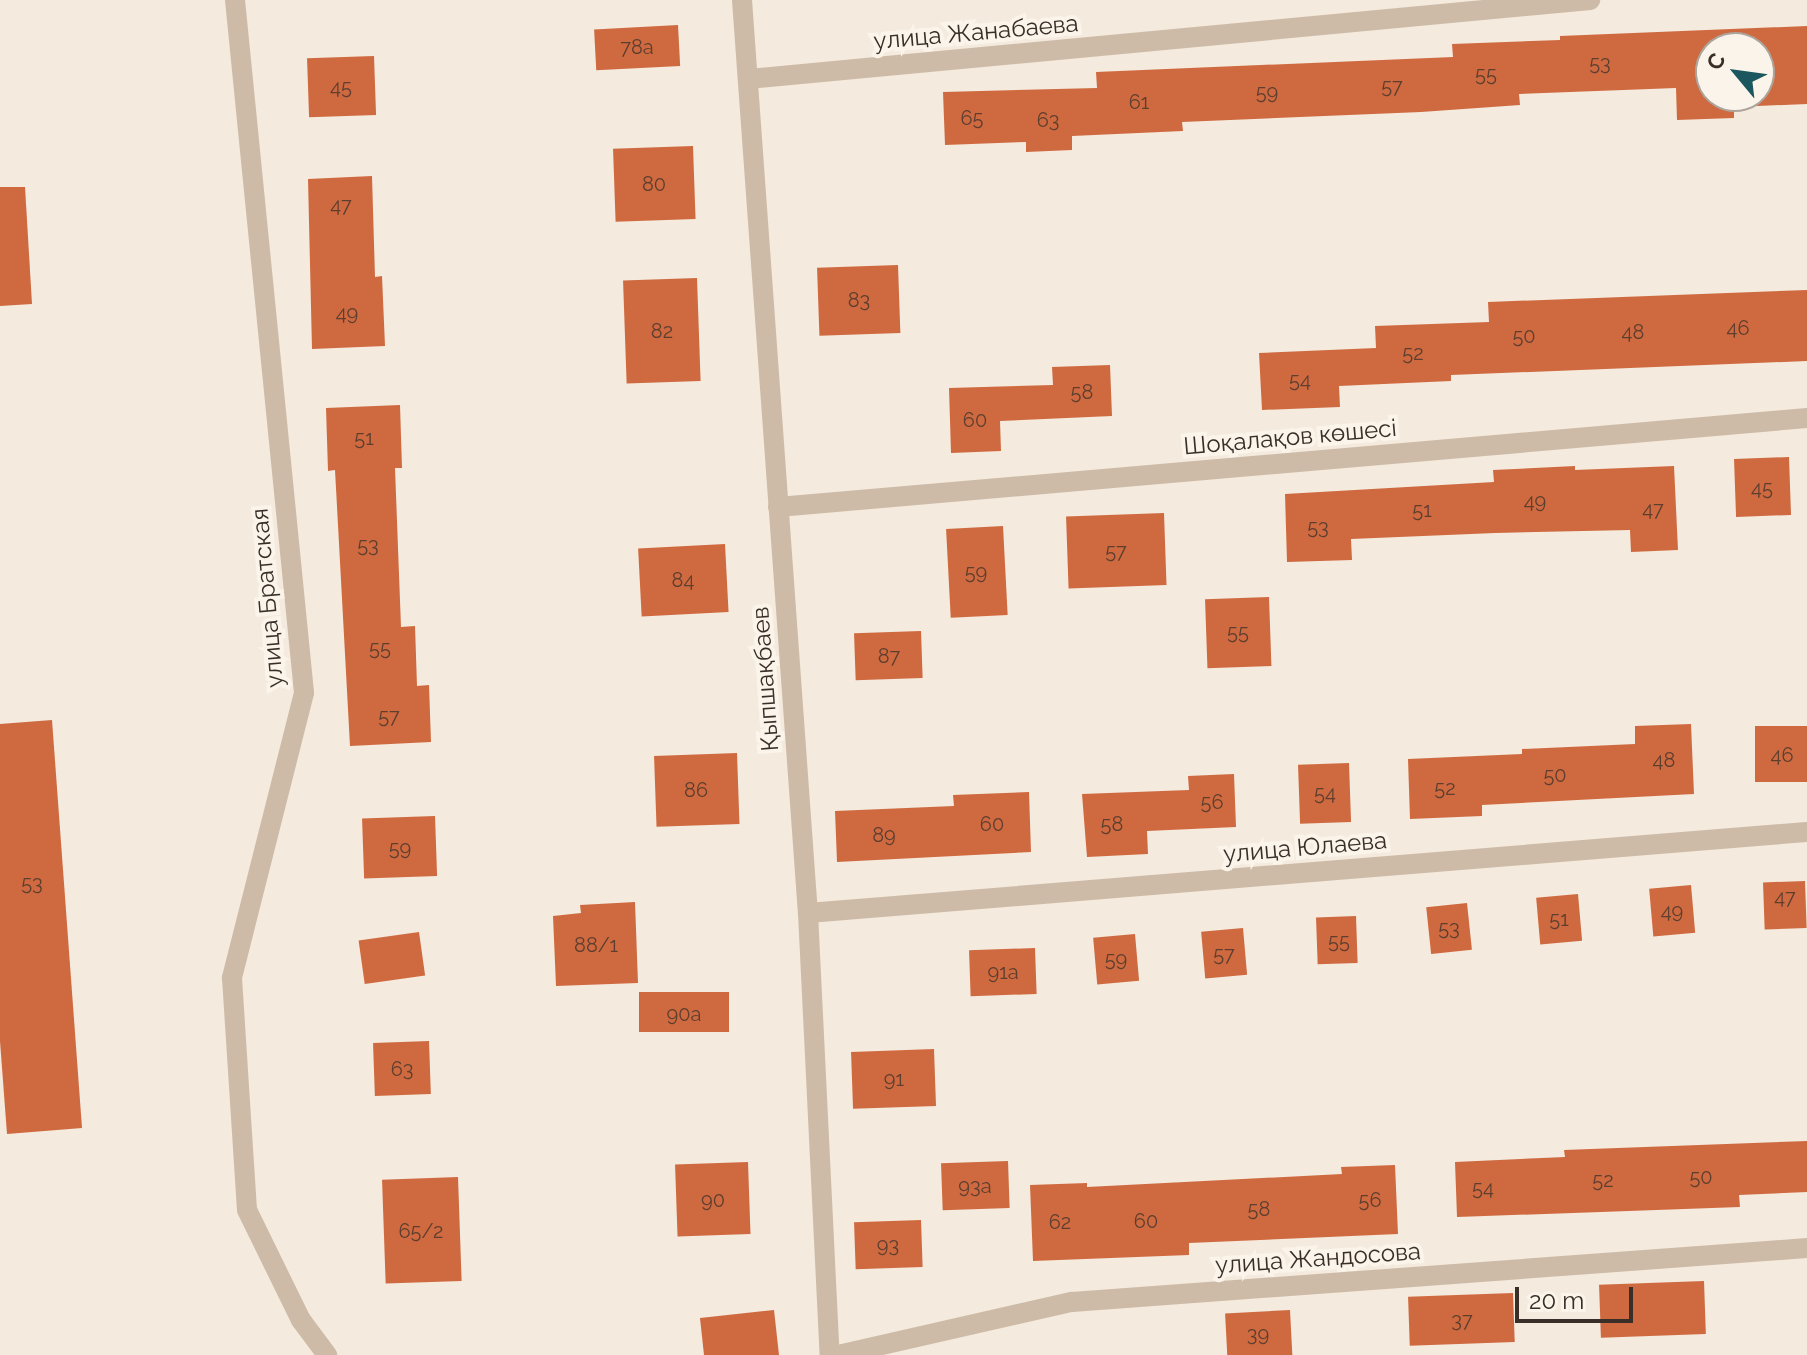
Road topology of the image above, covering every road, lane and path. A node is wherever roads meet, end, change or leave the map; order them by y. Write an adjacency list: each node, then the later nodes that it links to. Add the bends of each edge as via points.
1 (235, 0): 10 (street, улица Братская, via 304,693 232,978 247,1210 301,1320)
2 (742, 0): 4 (street, Қыпшақбаев)
3 (1590, 0): 4 (street, улица Жанабаева)
4 (748, 79): 6 (street, Қыпшақбаев)
5 (1807, 418): 6 (street, Шоқалақов көшесі)
6 (778, 507): 8 (street, Қыпшақбаев)
7 (1807, 832): 8 (street, улица Юлаева)
8 (808, 913): 11 (street, Қыпшақбаев)
9 (1807, 1248): 12 (street, улица Жандосова, via 1072,1302)
10 (327, 1355)
11 (830, 1355)
12 (838, 1355)

